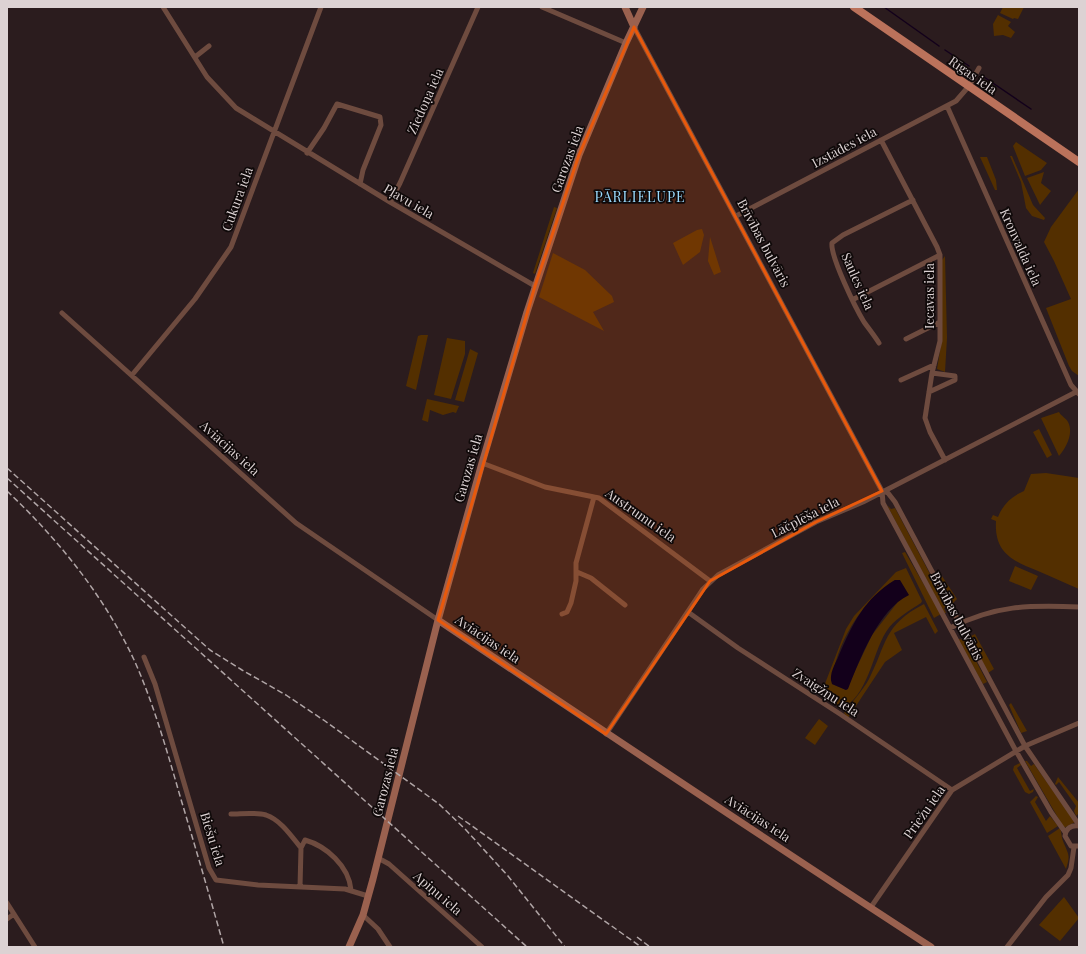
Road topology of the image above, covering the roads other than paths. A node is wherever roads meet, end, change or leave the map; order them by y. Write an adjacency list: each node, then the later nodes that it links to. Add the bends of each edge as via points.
1 (163, 7): 11 (street, Pļavu iela)
2 (321, 7): 15 (street, Cukura iela)
3 (478, 7): 21 (street, Ziedoņa iela)
4 (542, 7): 9 (street)
5 (625, 7): 8 (main road, Brīvības bulvāris)
6 (643, 7): 8 (main road, Garozas iela)
7 (854, 7): 13 (main road, Rīgas iela)
8 (634, 27): 9 (main road, Garozas iela); 22 (street, Brīvības bulvāris)
9 (626, 43): 24 (main road, Garozas iela, via 580,155)
10 (209, 46): 11 (street)
11 (195, 57): 15 (street, Pļavu iela, via 207,77 228,102)
12 (979, 68): 13 (street, Izstādes iela)
13 (969, 86): 14 (street, Izstādes iela); 18 (main road, Rīgas iela)
14 (947, 106): 16 (street, Izstādes iela); 35 (street, Kronvalda iela, via 1068,380)
15 (274, 133): 17 (street, Pļavu iela); 32 (street, Cukura iela, via 231,247 195,300)
16 (880, 140): 20 (street, Iecavas iela); 22 (street, Izstādes iela)
17 (307, 153): 19 (street, Pļavu iela); 19 (street, via 337,104 380,117 381,125)
18 (1079, 162)
19 (360, 184): 21 (street, Pļavu iela)
20 (913, 200): 23 (street, Iecavas iela); 25 (street, Saules iela, via 832,243 834,254)
21 (390, 202): 24 (street, Pļavu iela)
22 (736, 216): 38 (street, Brīvības bulvāris)
23 (940, 255): 25 (street); 27 (street, Iecavas iela)
24 (535, 286): 37 (main road, Garozas iela)
25 (854, 299): 29 (street, Saules iela, via 864,322)
26 (62, 313): 32 (street, Aviācijas iela)
27 (940, 322): 28 (street); 30 (street, Iecavas iela, via 940,341)
28 (906, 339)
29 (879, 343)
30 (934, 365): 31 (street, Iecavas iela); 33 (street)
31 (932, 373): 34 (street, Iecavas iela); 34 (street, via 955,376 955,380)
32 (132, 375): 46 (street, Aviācijas iela, via 302,527)
33 (901, 380)
34 (929, 392): 36 (street, Iecavas iela, via 926,424)
35 (1077, 393): 36 (street, Lāčplēša iela)
36 (945, 460): 38 (street, Lāčplēša iela)
37 (482, 464): 39 (street, Austrumu iela, via 545,487); 46 (main road, Garozas iela)
38 (882, 491): 41 (street, Lāčplēša iela, via 816,522); 47 (street, Brīvības bulvāris, via 888,493 895,502); 48 (street, Brīvības bulvāris, via 883,503)
39 (594, 497): 40 (street, via 576,563); 41 (street, Austrumu iela, via 611,505)
40 (577, 572): 42 (street, via 591,578); 45 (street, via 571,603 567,612)
41 (710, 581): 44 (street, Lāčplēša iela)
42 (625, 605)
43 (1079, 608): 47 (street, via 1011,608 992,611)
44 (688, 612): 51 (street, Lāčplēša iela); 54 (street, Zvaigžņu iela)
45 (562, 614)
46 (438, 620): 51 (main road, Aviācijas iela, via 539,686); 60 (main road, Garozas iela)
47 (958, 623): 48 (street); 52 (street, Brīvības bulvāris)
48 (950, 628): 53 (street, Brīvības bulvāris)
49 (144, 657): 61 (street, Biešu iela, via 155,684 212,876 221,882)
50 (1079, 723): 52 (street)
51 (606, 734): 65 (main road, Aviācijas iela)
52 (1024, 746): 53 (street); 56 (street, Brīvības bulvāris)
53 (1016, 751): 54 (street, Priežu iela); 57 (street, Brīvības bulvāris)
54 (952, 790): 65 (street, Priežu iela)
55 (231, 814): 59 (street, via 265,815 275,820)
56 (1079, 825): 57 (street, Brīvības bulvāris, via 1071,826)
57 (1065, 832): 58 (street, Brīvības bulvāris, via 1068,843)
58 (1076, 846): 74 (street, via 1068,875 1046,897)
59 (301, 848): 61 (street); 62 (street, via 305,840 318,844 333,856 346,874)
60 (378, 858): 63 (main road, Garozas iela); 72 (street, Apiņu iela, via 389,864)
61 (300, 887): 62 (street, Biešu iela)
62 (351, 890): 63 (street, Biešu iela)
63 (368, 896): 67 (main road, Garozas iela)
64 (7, 903): 66 (street)
65 (871, 908): 73 (main road, Aviācijas iela)
66 (14, 914): 68 (street); 69 (street)
67 (363, 914): 70 (main road, Garozas iela); 71 (street)
68 (7, 918)
69 (35, 947)
70 (349, 947)
71 (390, 947)
72 (482, 947)
73 (931, 947)
74 (1007, 947)

